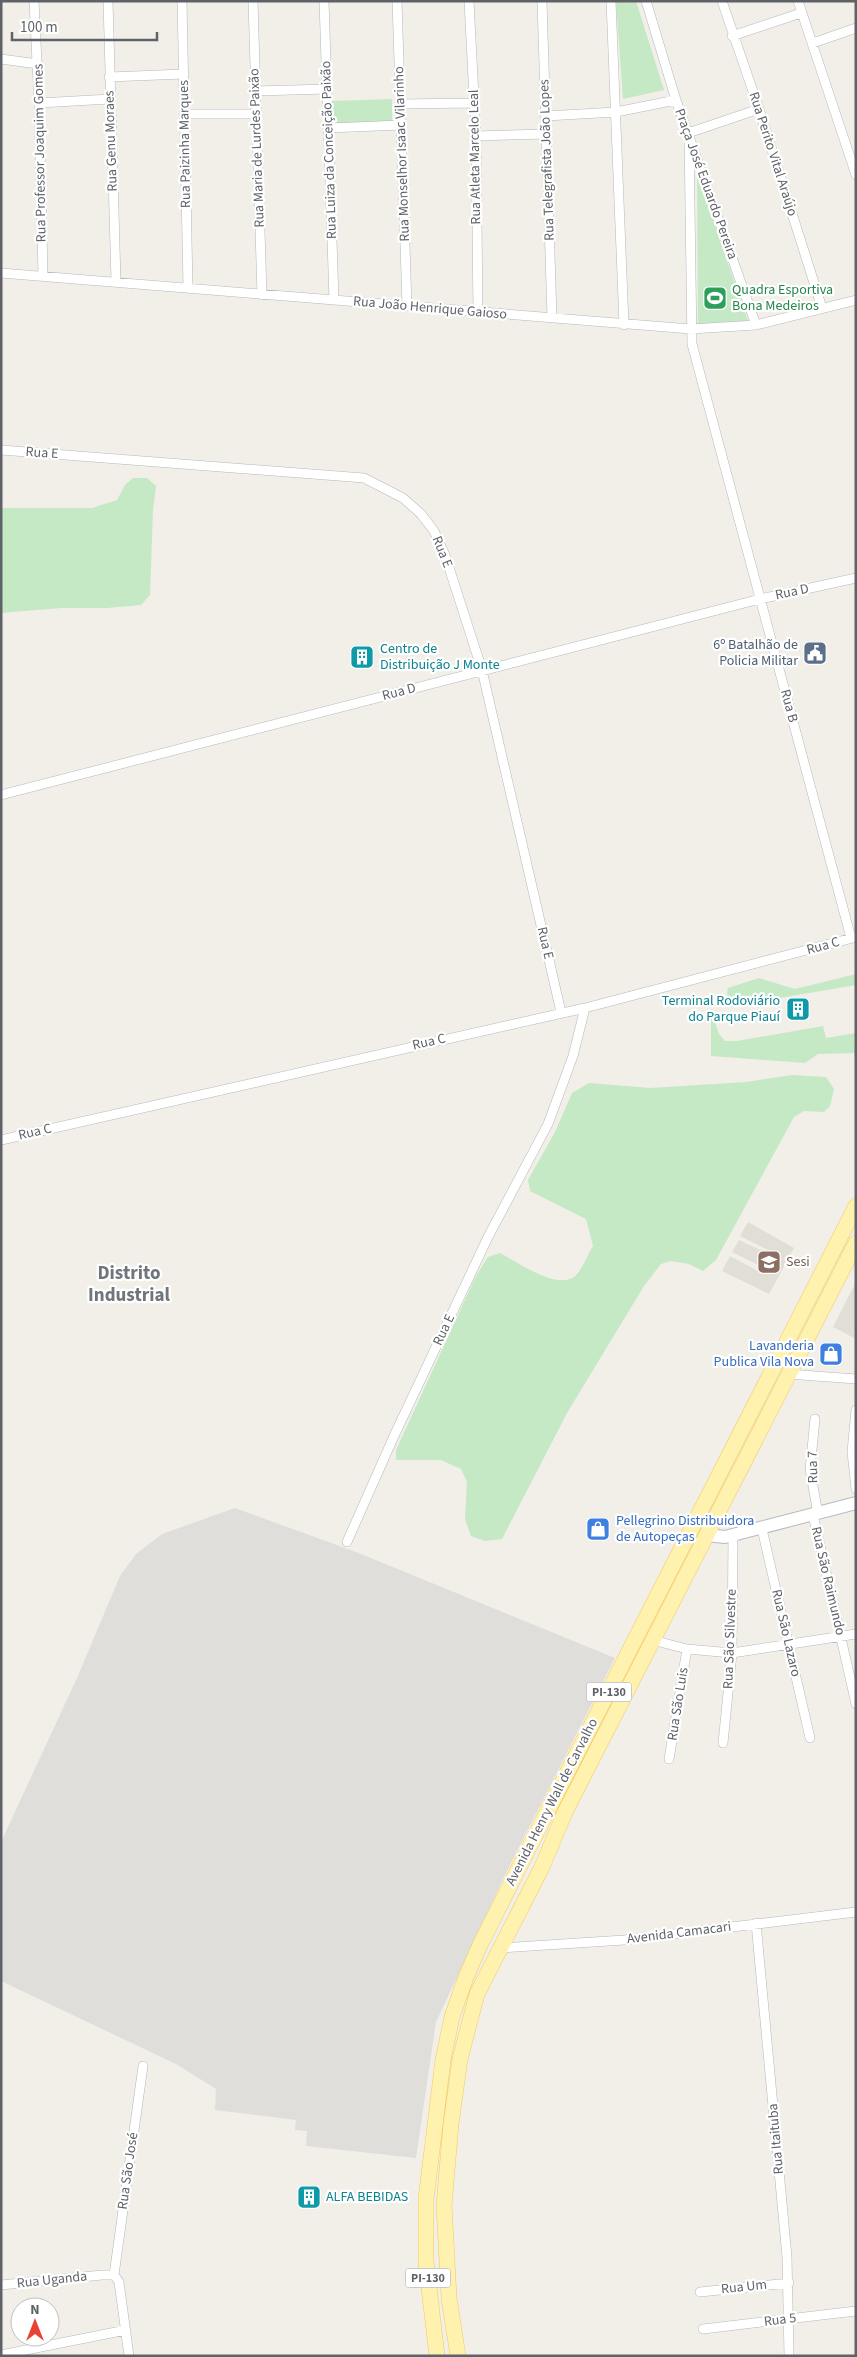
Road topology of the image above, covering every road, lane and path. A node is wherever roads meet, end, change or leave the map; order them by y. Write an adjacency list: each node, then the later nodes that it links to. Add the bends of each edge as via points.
1 (34, 1): 18 (street, Rua Professor Joaquim Gomes)
2 (108, 1): 20 (street, Rua Genu Moraes)
3 (182, 1): 19 (street, Rua Paizinha Marques)
4 (253, 1): 22 (street, Rua Maria de Lurdes Paixão)
5 (324, 1): 21 (street, Rua Luiza da Conceição Paixão)
6 (397, 1): 27 (street, Rua Monselhor Isaac Vilarinho)
7 (469, 1): 26 (street, Rua Atleta Marcelo Leal)
8 (542, 1): 32 (street, Rua Telegrafista João Lopes)
9 (610, 1): 29 (street)
10 (646, 1): 24 (street, Praça José Eduardo Pereira)
11 (722, 1): 15 (street, Rua Perito Vital Araújo)
12 (798, 1): 13 (street)
13 (801, 13): 15 (street); 16 (street)
14 (856, 28): 16 (street)
15 (732, 36): 28 (street, Rua Perito Vital Araújo)
16 (812, 43): 38 (street)
17 (1, 59): 18 (street)
18 (38, 64): 25 (street, Rua Professor Joaquim Gomes)
19 (184, 74): 20 (street); 30 (street, Rua Paizinha Marques)
20 (109, 77): 23 (street, Rua Genu Moraes)
21 (328, 89): 22 (street); 34 (street, Rua Luiza da Conceição Paixão)
22 (256, 91): 31 (street, Rua Maria de Lurdes Paixão)
23 (110, 100): 25 (street); 41 (street, Rua Genu Moraes)
24 (676, 100): 29 (street, Praça José Eduardo Pereira); 37 (street, Praça José Eduardo Pereira)
25 (39, 103): 40 (street, Rua Professor Joaquim Gomes)
26 (474, 103): 27 (street); 36 (street, Rua Atleta Marcelo Leal)
27 (400, 104): 33 (street, Rua Monselhor Isaac Vilarinho)
28 (759, 109): 37 (street); 47 (street, Rua Perito Vital Araújo)
29 (616, 112): 32 (street, Praça José Eduardo Pereira); 50 (street)
30 (184, 114): 31 (street); 42 (street, Rua Paizinha Marques)
31 (256, 114): 43 (street, Rua Maria de Lurdes Paixão)
32 (546, 116): 35 (street, Rua Telegrafista João Lopes)
33 (401, 125): 34 (street); 46 (street, Rua Monselhor Isaac Vilarinho)
34 (329, 128): 44 (street, Rua Luiza da Conceição Paixão)
35 (547, 134): 36 (street); 49 (street, Rua Telegrafista João Lopes)
36 (476, 136): 48 (street, Rua Atleta Marcelo Leal)
37 (689, 136): 51 (street, Praça José Eduardo Pereira); 52 (street, Rua B)
38 (856, 175)
39 (1, 273): 40 (street, Rua João Henrique Gaioso)
40 (43, 276): 41 (street, Rua João Henrique Gaioso)
41 (116, 281): 42 (street, Rua João Henrique Gaioso)
42 (188, 287): 43 (street, Rua João Henrique Gaioso)
43 (262, 295): 44 (street, Rua João Henrique Gaioso)
44 (334, 300): 46 (street, Rua João Henrique Gaioso)
45 (856, 300): 47 (street, Rua João Henrique Gaioso)
46 (407, 306): 48 (street, Rua João Henrique Gaioso)
47 (822, 308): 51 (street, Rua João Henrique Gaioso)
48 (478, 313): 49 (street, Rua João Henrique Gaioso)
49 (552, 318): 50 (street, Rua João Henrique Gaioso)
50 (624, 325): 52 (street, Rua João Henrique Gaioso)
51 (756, 325): 52 (street, Rua João Henrique Gaioso)
52 (691, 329): 55 (street, Rua B, via 697,367)
53 (1, 450): 56 (street, Rua E, via 364,478 403,498 434,531 445,555)
54 (856, 578): 55 (street, Rua D)
55 (760, 599): 56 (street, Rua D); 58 (street, Rua B)
56 (482, 670): 57 (street, Rua D); 60 (street, Rua E)
57 (1, 795)
58 (853, 938): 59 (street, Rua C)
59 (585, 1008): 60 (street, Rua C); 77 (street, Rua E, via 573,1056 548,1124 488,1237)
60 (561, 1012): 61 (street, Rua C)
61 (1, 1140)
62 (856, 1206): 64 (main road, Avenida Henry Wall de Carvalho / PI-130)
63 (856, 1243): 65 (main road, Avenida Henry Wall de Carvalho / PI-130)
64 (792, 1332): 65 (main road); 73 (main road, Avenida Henry Wall de Carvalho / PI-130)
65 (806, 1339): 66 (main road, Avenida Henry Wall de Carvalho / PI-130)
66 (788, 1374): 67 (street); 75 (main road, Avenida Henry Wall de Carvalho / PI-130)
67 (856, 1379)
68 (856, 1410): 70 (street, via 852,1452)
69 (815, 1419): 72 (street, Rua 7, via 810,1469)
70 (856, 1489)
71 (856, 1503): 72 (street)
72 (816, 1515): 74 (street); 81 (street, Rua São Raimundo)
73 (693, 1523): 75 (main road); 78 (main road, Avenida Henry Wall de Carvalho / PI-130)
74 (762, 1529): 76 (street); 83 (street, Rua São Lazaro)
75 (706, 1535): 76 (street); 79 (main road, Avenida Henry Wall de Carvalho / PI-130)
76 (733, 1535): 85 (street, Rua São Silvestre)
77 (347, 1542)
78 (650, 1610): 79 (main road); 90 (main road, Avenida Henry Wall de Carvalho / PI-130)
79 (662, 1619): 82 (main road, Avenida Henry Wall de Carvalho / PI-130)
80 (856, 1634): 81 (street)
81 (840, 1636): 83 (street); 86 (street, Rua São Raimundo)
82 (652, 1640): 84 (street); 91 (main road, Avenida Henry Wall de Carvalho / PI-130, via 560,1822)
83 (788, 1644): 85 (street); 87 (street, Rua São Lazaro)
84 (687, 1649): 85 (street); 89 (street, Rua São Luis)
85 (732, 1653): 88 (street, Rua São Silvestre)
86 (856, 1704)
87 (810, 1738)
88 (723, 1743)
89 (669, 1759)
90 (520, 1865): 91 (main road, via 531,1865); 94 (main road, Avenida Henry Wall de Carvalho / PI-130)
91 (539, 1873): 95 (main road, Avenida Henry Wall de Carvalho / PI-130)
92 (856, 1912): 93 (street, Avenida Camacari)
93 (756, 1924): 95 (street, Avenida Camacari); 100 (street, Rua Itaituba)
94 (480, 1945): 95 (main road, via 487,1954); 97 (main road, Avenida Henry Wall de Carvalho / PI-130, via 448,2035)
95 (500, 1952): 98 (main road, Avenida Henry Wall de Carvalho / PI-130, via 477,1994 469,2019 458,2075)
96 (142, 2066): 99 (street, Rua São José)
97 (429, 2165): 98 (main road); 109 (main road, Avenida Henry Wall de Carvalho / PI-130, via 426,2262)
98 (447, 2166): 110 (main road, Avenida Henry Wall de Carvalho / PI-130, via 444,2206 446,2267)
99 (114, 2276): 101 (street, Rua Uganda); 106 (street, via 119,2282)
100 (789, 2283): 102 (street, Rua Um); 104 (street, Rua Itaituba)
101 (1, 2286)
102 (700, 2292)
103 (856, 2311): 104 (street, Rua 5)
104 (789, 2319): 105 (street, Rua 5); 111 (street, Rua Itaituba)
105 (703, 2328)
106 (126, 2330): 107 (street); 108 (street)
107 (1, 2355)
108 (129, 2356)
109 (437, 2356)
110 (458, 2356)
111 (789, 2356)

